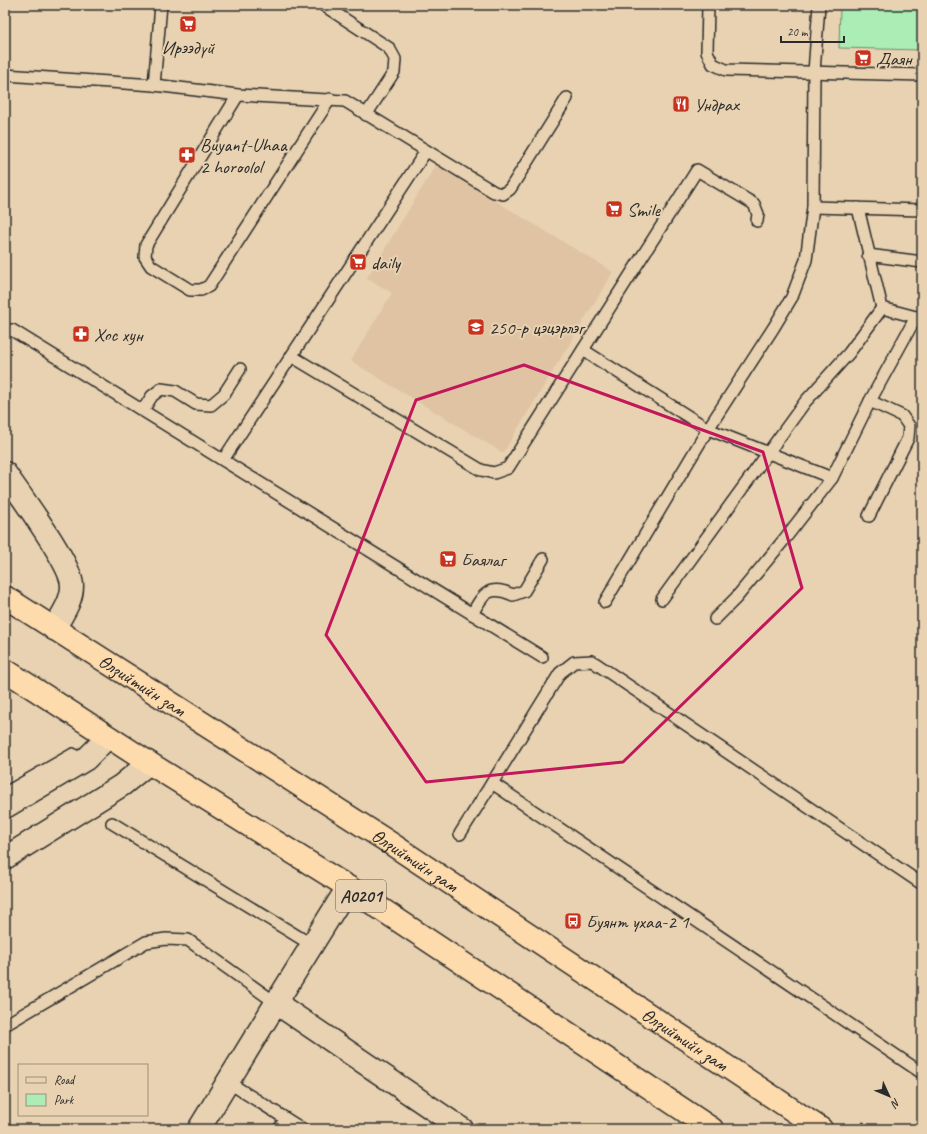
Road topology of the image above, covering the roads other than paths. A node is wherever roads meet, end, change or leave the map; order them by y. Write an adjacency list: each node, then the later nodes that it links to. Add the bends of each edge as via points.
1 (161, 5): 8 (lane)
2 (323, 5): 12 (lane, via 389,48 395,59 394,72)
3 (708, 5): 5 (lane, via 707,52 713,64 726,70)
4 (819, 5): 5 (lane)
5 (814, 72): 7 (lane); 14 (lane)
6 (5, 75): 8 (lane)
7 (922, 75)
8 (154, 85): 9 (lane)
9 (238, 95): 11 (lane); 11 (lane, via 146,245 145,257 151,266 190,290 201,290 209,286)
10 (567, 98): 13 (lane, via 510,189 503,194 494,192)
11 (330, 99): 12 (lane, via 345,101)
12 (366, 115): 13 (lane)
13 (426, 151): 24 (lane)
14 (814, 207): 15 (lane); 28 (lane, via 806,260 792,297)
15 (858, 208): 16 (lane); 18 (lane)
16 (922, 210)
17 (757, 220): 23 (lane, via 758,214 754,204 697,170)
18 (868, 255): 19 (lane); 20 (lane)
19 (922, 262)
20 (882, 308): 21 (lane); 29 (lane, via 849,353 805,402)
21 (919, 318): 26 (lane)
22 (5, 331): 27 (lane, via 12,330)
23 (583, 350): 24 (lane, via 508,468 494,473 481,470); 28 (lane)
24 (293, 357): 30 (lane)
25 (240, 369): 27 (lane, via 224,394 211,405 196,404 175,391 161,389 152,396)
26 (870, 401): 32 (lane); 33 (lane, via 902,416 909,426 908,438)
27 (143, 410): 30 (lane)
28 (708, 429): 29 (lane); 37 (lane)
29 (768, 453): 32 (lane); 36 (lane)
30 (223, 460): 38 (lane)
31 (5, 473): 40 (street, via 67,567 72,586 68,603)
32 (832, 478): 39 (lane, via 736,598)
33 (869, 516)
34 (544, 559): 38 (lane, via 524,591 513,595 502,590 490,591 481,598)
35 (5, 597): 40 (highway, Өлзийтийн зам)
36 (662, 599)
37 (605, 602)
38 (472, 614): 41 (lane)
39 (715, 619)
40 (54, 629): 65 (highway, Өлзийтийн зам, via 387,841)
41 (542, 657)
42 (5, 670): 43 (highway, A0201)
43 (108, 737): 45 (highway, A0201); 48 (street, via 86,759)
44 (77, 752): 47 (lane)
45 (149, 764): 51 (street, via 122,786); 53 (highway, A0201)
46 (492, 783): 50 (lane); 52 (lane, via 560,673 574,662 592,662); 57 (lane)
47 (5, 793)
48 (5, 807)
49 (112, 823): 54 (lane)
50 (460, 834)
51 (5, 858)
52 (922, 884)
53 (348, 887): 54 (street); 64 (highway, A0201)
54 (312, 945): 55 (street)
55 (276, 1003): 56 (lane, via 188,940 166,939 146,942); 58 (street); 63 (street)
56 (5, 1025)
57 (922, 1073)
58 (228, 1082): 59 (lane); 60 (street)
59 (286, 1118): 61 (lane); 62 (lane)
60 (199, 1129)
61 (279, 1129)
62 (302, 1129)
63 (462, 1129)
64 (712, 1129)
65 (821, 1129)

